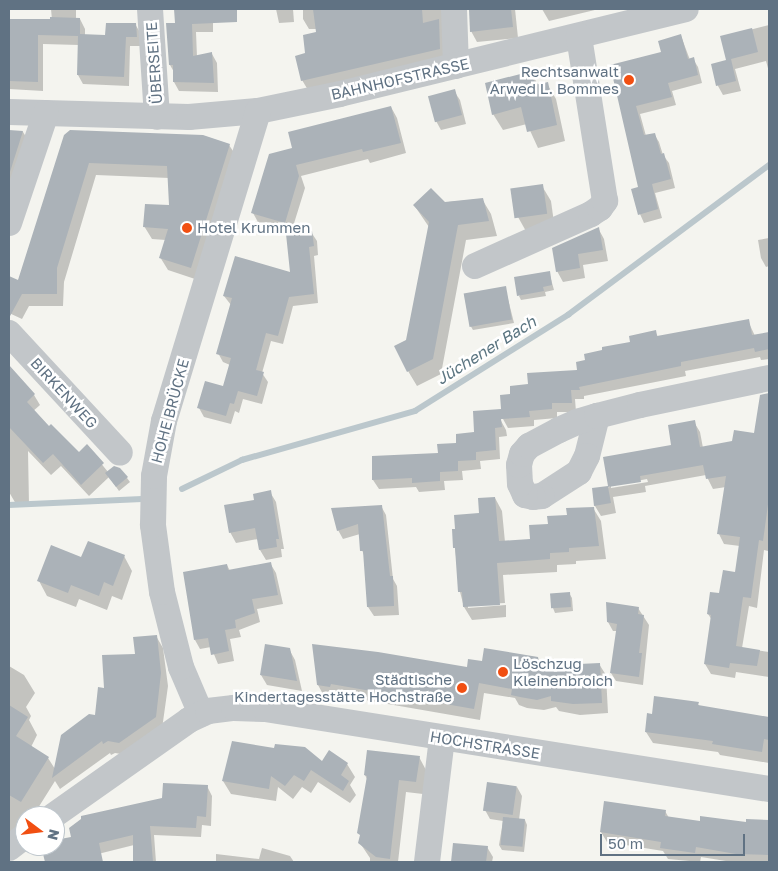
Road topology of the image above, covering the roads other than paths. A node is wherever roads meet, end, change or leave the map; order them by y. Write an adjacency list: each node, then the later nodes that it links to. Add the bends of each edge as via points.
1 (150, 9): 9 (street, ÜBERSEITE)
2 (454, 9): 5 (street)
3 (686, 9): 4 (street, BAHNHOFSTRASSE)
4 (579, 36): 5 (street, BAHNHOFSTRASSE); 11 (street, via 605,200 591,214)
5 (456, 66): 6 (street, BAHNHOFSTRASSE)
6 (258, 111): 9 (street, BAHNHOFSTRASSE, via 188,118); 16 (street, HOHE BRÜCKE, via 164,421 154,476 153,525 162,592 181,667)
7 (9, 112): 8 (street, BAHNHOFSTRASSE)
8 (46, 113): 9 (street, BAHNHOFSTRASSE); 10 (street)
9 (157, 117)
10 (9, 223)
11 (475, 266)
12 (9, 333): 15 (street, BIRKENWEG)
13 (769, 378): 14 (street)
14 (597, 416)
15 (120, 453)
16 (201, 714): 17 (street, HOCHSTRASSE, via 225,708 250,708); 19 (street)
17 (442, 738): 18 (street, HOCHSTRASSE); 20 (street)
18 (769, 789)
19 (65, 808)
20 (427, 862)

